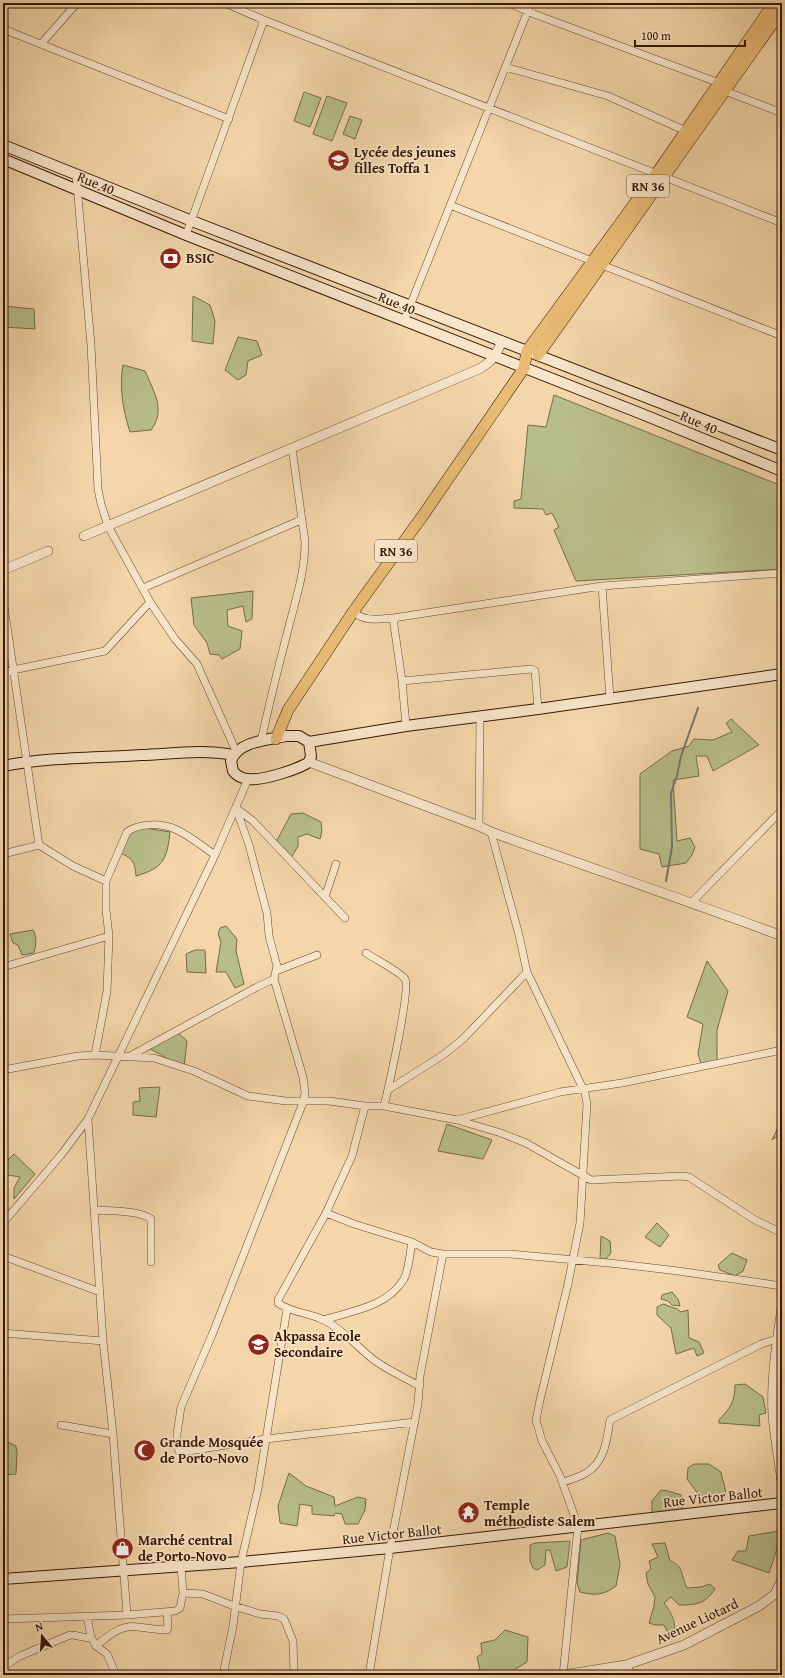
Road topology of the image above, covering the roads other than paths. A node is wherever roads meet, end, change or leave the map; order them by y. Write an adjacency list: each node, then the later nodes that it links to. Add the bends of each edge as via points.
1 (76, 3): 10 (street)
2 (225, 3): 8 (street)
3 (509, 3): 7 (street)
4 (531, 3): 7 (street)
5 (774, 3): 12 (main road, RN 36)
6 (782, 10): 12 (main road, RN 36)
7 (528, 11): 11 (street); 12 (street)
8 (264, 20): 13 (street); 15 (street)
9 (3, 29): 10 (street)
10 (41, 44): 15 (street)
11 (505, 67): 13 (street); 16 (street, via 608,96)
12 (725, 87): 14 (street); 16 (main road, RN 36)
13 (489, 107): 20 (street); 22 (street)
14 (782, 113)
15 (228, 119): 23 (street)
16 (689, 133): 20 (main road, RN 36)
17 (3, 145): 19 (main road, Rue 40)
18 (3, 159): 21 (main road, Rue 40)
19 (76, 174): 21 (street); 23 (main road, Rue 40)
20 (661, 175): 24 (street); 26 (main road, RN 36)
21 (78, 191): 25 (main road, Rue 40); 39 (street, via 91,345 98,489)
22 (450, 205): 26 (street); 27 (street)
23 (192, 221): 25 (street); 27 (main road, Rue 40)
24 (782, 223)
25 (186, 235): 28 (main road, Rue 40)
26 (597, 264): 29 (street); 31 (main road, RN 36); 32 (main road, RN 36)
27 (410, 305): 28 (street); 30 (main road, Rue 40)
28 (404, 321): 33 (main road, Rue 40)
29 (782, 336)
30 (502, 341): 31 (main road, Rue 40); 33 (street)
31 (527, 351): 32 (main road, Rue 40); 34 (main road, RN 36)
32 (538, 355): 34 (main road, RN 36); 36 (main road, Rue 40)
33 (495, 356): 34 (main road, Rue 40); 35 (street, via 479,369)
34 (524, 368): 37 (main road, Rue 40); 48 (main road, RN 36)
35 (292, 448): 38 (street); 39 (street)
36 (782, 450)
37 (782, 471)
38 (301, 520): 45 (street); 59 (street, via 305,551 300,587 272,686)
39 (108, 526): 40 (street); 45 (street)
40 (84, 536)
41 (48, 551): 42 (street)
42 (3, 570)
43 (782, 573): 44 (street)
44 (602, 586): 49 (street); 54 (street)
45 (143, 588): 47 (street)
46 (3, 599): 50 (street)
47 (150, 602): 50 (street, via 105,651); 61 (street, via 175,639 197,664)
48 (353, 612): 49 (street, via 366,620); 58 (main road, RN 36, via 284,719)
49 (393, 618): 53 (street)
50 (14, 670): 51 (street); 63 (street)
51 (3, 672)
52 (782, 674): 54 (main road)
53 (402, 681): 55 (street, via 531,669 534,671); 57 (street)
54 (610, 698): 55 (main road)
55 (538, 709): 56 (main road)
56 (480, 716): 57 (main road); 68 (street)
57 (406, 726): 60 (main road)
58 (276, 738): 59 (main road); 60 (main road, via 299,736)
59 (261, 742): 61 (main road)
60 (309, 742): 62 (main road)
61 (235, 753): 63 (main road, via 202,752); 65 (main road, via 231,761 233,771 236,775)
62 (309, 762): 65 (main road, via 299,768); 68 (street)
63 (27, 763): 64 (main road); 70 (street)
64 (3, 766)
65 (248, 779): 66 (street)
66 (236, 808): 72 (street); 75 (street, via 253,821); 83 (street, via 267,913 269,936 277,959)
67 (782, 810): 76 (street)
68 (479, 826): 69 (street)
69 (491, 832): 76 (street); 84 (street)
70 (40, 845): 71 (street); 74 (street, via 73,866)
71 (3, 854)
72 (215, 855): 74 (street, via 175,829 139,826 127,832); 88 (street)
73 (336, 864): 75 (street)
74 (106, 881): 78 (street, via 105,902)
75 (325, 897): 77 (street)
76 (692, 902): 79 (street)
77 (346, 918)
78 (109, 936): 82 (street); 87 (street, via 107,991)
79 (782, 936)
80 (366, 953): 92 (street, via 403,978 406,984)
81 (316, 955): 83 (street)
82 (3, 967)
83 (276, 971): 85 (street)
84 (527, 972): 91 (street); 92 (street, via 463,1039)
85 (274, 979): 89 (street); 93 (street, via 303,1077)
86 (782, 1050): 91 (street, via 622,1083)
87 (95, 1055): 88 (street); 90 (street)
88 (119, 1056): 89 (street); 96 (street)
89 (130, 1056): 93 (street, via 169,1062 248,1096 286,1101)
90 (3, 1070)
91 (582, 1088): 97 (street); 98 (street, via 587,1098)
92 (388, 1090): 95 (street)
93 (304, 1100): 94 (street); 120 (street, via 181,1407 177,1446 182,1452)
94 (365, 1106): 95 (street); 100 (street, via 352,1156)
95 (384, 1106): 97 (street)
96 (88, 1119): 99 (street); 101 (street, via 61,1156)
97 (457, 1120): 98 (street, via 526,1143)
98 (583, 1175): 102 (street, via 597,1181 689,1177 755,1220); 106 (street, via 580,1223)
99 (95, 1210): 107 (street, via 121,1211 151,1219); 109 (street)
100 (326, 1212): 103 (street, via 354,1224); 111 (street, via 278,1298 278,1303)
101 (3, 1223)
102 (782, 1233)
103 (412, 1242): 104 (street, via 431,1252); 112 (street, via 404,1278 387,1297 359,1310)
104 (443, 1254): 106 (street, via 510,1254); 116 (street)
105 (3, 1256): 109 (street)
106 (572, 1261): 108 (street, via 678,1271); 121 (street, via 536,1420 542,1441)
107 (151, 1262)
108 (782, 1286)
109 (100, 1292): 115 (street)
110 (782, 1308): 114 (street)
111 (287, 1309): 112 (street); 120 (street)
112 (323, 1320): 116 (street, via 345,1333 357,1347 375,1361)
113 (3, 1334): 115 (street)
114 (777, 1339): 121 (street, via 761,1344 610,1420 605,1449 595,1464 587,1473); 122 (street, via 773,1414)
115 (103, 1341): 119 (street)
116 (420, 1386): 117 (street)
117 (415, 1422): 120 (street); 125 (street)
118 (60, 1425): 119 (street)
119 (113, 1434): 128 (street)
120 (266, 1439): 126 (street, via 258,1489)
121 (563, 1482): 124 (street)
122 (782, 1482)
123 (782, 1504): 124 (main road, Rue Victor Ballot)
124 (578, 1526): 125 (main road, Rue Victor Ballot); 146 (street)
125 (390, 1548): 126 (main road, Rue Victor Ballot); 145 (street)
126 (241, 1562): 127 (main road, Rue Victor Ballot); 133 (street)
127 (181, 1566): 128 (main road, Rue Victor Ballot); 131 (street)
128 (124, 1571): 129 (main road, Rue Victor Ballot); 135 (street)
129 (3, 1579)
130 (782, 1580): 132 (street, Avenue Liotard)
131 (183, 1593): 133 (street, via 203,1594); 134 (street, via 180,1608)
132 (780, 1596): 140 (street, Avenue Liotard, via 684,1645)
133 (234, 1606): 143 (street, via 233,1626); 144 (street, via 284,1619 292,1641)
134 (167, 1612): 135 (street); 139 (street, via 167,1630 120,1628)
135 (127, 1615): 136 (street)
136 (87, 1616): 137 (street); 138 (street)
137 (3, 1619)
138 (91, 1637): 139 (street); 141 (street, via 70,1636 20,1656)
139 (96, 1646): 142 (street, via 107,1654)
140 (626, 1665): 146 (street, Avenue Liotard); 147 (street)
141 (3, 1668)
142 (116, 1675)
143 (223, 1675)
144 (294, 1675)
145 (369, 1675)
146 (563, 1675)
147 (632, 1675)

